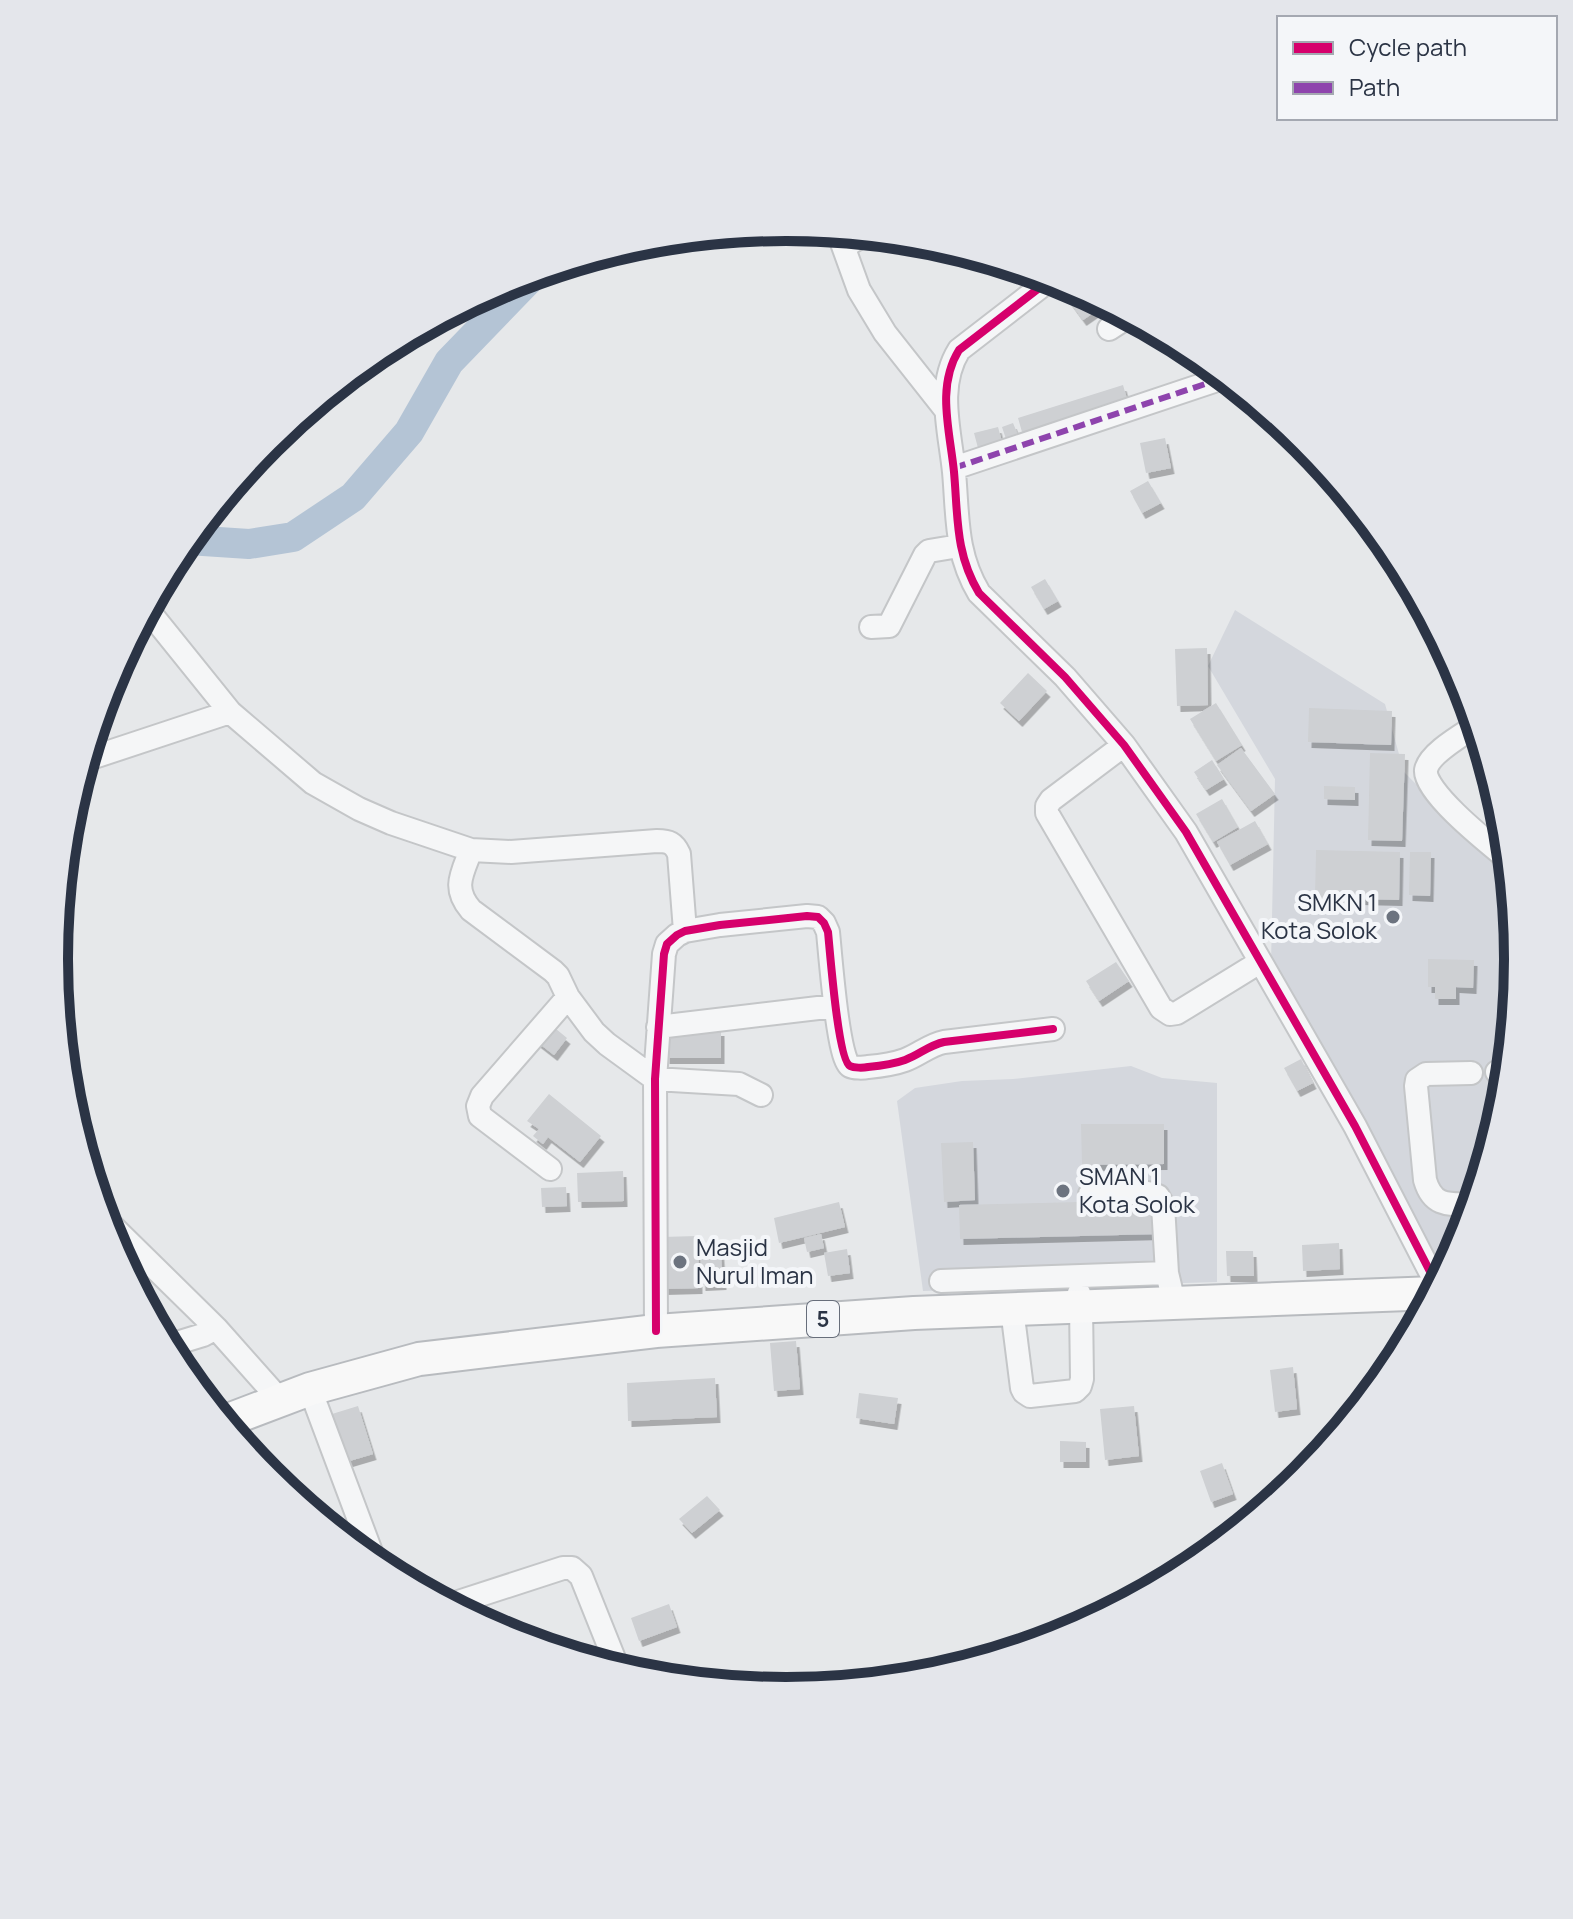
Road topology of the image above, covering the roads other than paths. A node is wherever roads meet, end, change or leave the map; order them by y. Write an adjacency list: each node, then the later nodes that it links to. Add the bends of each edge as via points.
1 (849, 244): 6 (street, via 859,290 885,333)
2 (1039, 288): 6 (street, via 959,350 950,364)
3 (1119, 323): 4 (street)
4 (1109, 329)
5 (1213, 381): 7 (street)
6 (945, 409): 7 (street)
7 (954, 468): 8 (street)
8 (959, 546): 10 (street, via 929,551 889,626); 13 (street, via 979,593 1065,677)
9 (154, 618): 11 (street)
10 (871, 627)
11 (230, 712): 14 (street); 16 (street, via 313,783 391,823)
12 (1468, 732): 15 (street, via 1437,754 1427,777 1453,813)
13 (1124, 745): 18 (street, via 1186,832); 18 (street, via 1051,800 1047,813 1161,1008 1177,1013)
14 (98, 756)
15 (1496, 849)
16 (471, 850): 17 (street, via 668,841 679,854); 19 (street, via 460,881 464,903 547,966)
17 (685, 931): 20 (street, via 818,917 828,932); 21 (street, via 667,944 664,954)
18 (1260, 962): 30 (street, via 1355,1126)
19 (568, 997): 24 (street, via 594,1032); 26 (street, via 478,1106 480,1116)
20 (835, 1006): 21 (street); 22 (street, via 843,1056 851,1067 904,1060 944,1042)
21 (658, 1027): 24 (street)
22 (1053, 1029)
23 (1471, 1073): 28 (street, via 1426,1074 1416,1086 1428,1189 1444,1204)
24 (655, 1079): 25 (street, via 739,1084); 37 (street)
25 (761, 1095)
26 (550, 1169)
27 (1090, 1194): 32 (street, via 1158,1196)
28 (1462, 1204)
29 (125, 1239): 36 (street)
30 (1432, 1275)
31 (941, 1281): 33 (street)
32 (1171, 1287): 33 (highway, 5); 34 (highway, 5)
33 (1078, 1291): 35 (highway, 5); 35 (street, via 1082,1379 1075,1391 1030,1396 1024,1392)
34 (1423, 1293)
35 (1012, 1309): 37 (highway, 5)
36 (216, 1328): 38 (street); 39 (street)
37 (656, 1331): 39 (highway, 5, via 419,1359)
38 (179, 1342)
39 (295, 1395): 40 (highway, 5); 41 (street)
40 (234, 1418)
41 (365, 1541)
42 (463, 1601): 43 (street, via 572,1568 581,1576)
43 (613, 1657)

